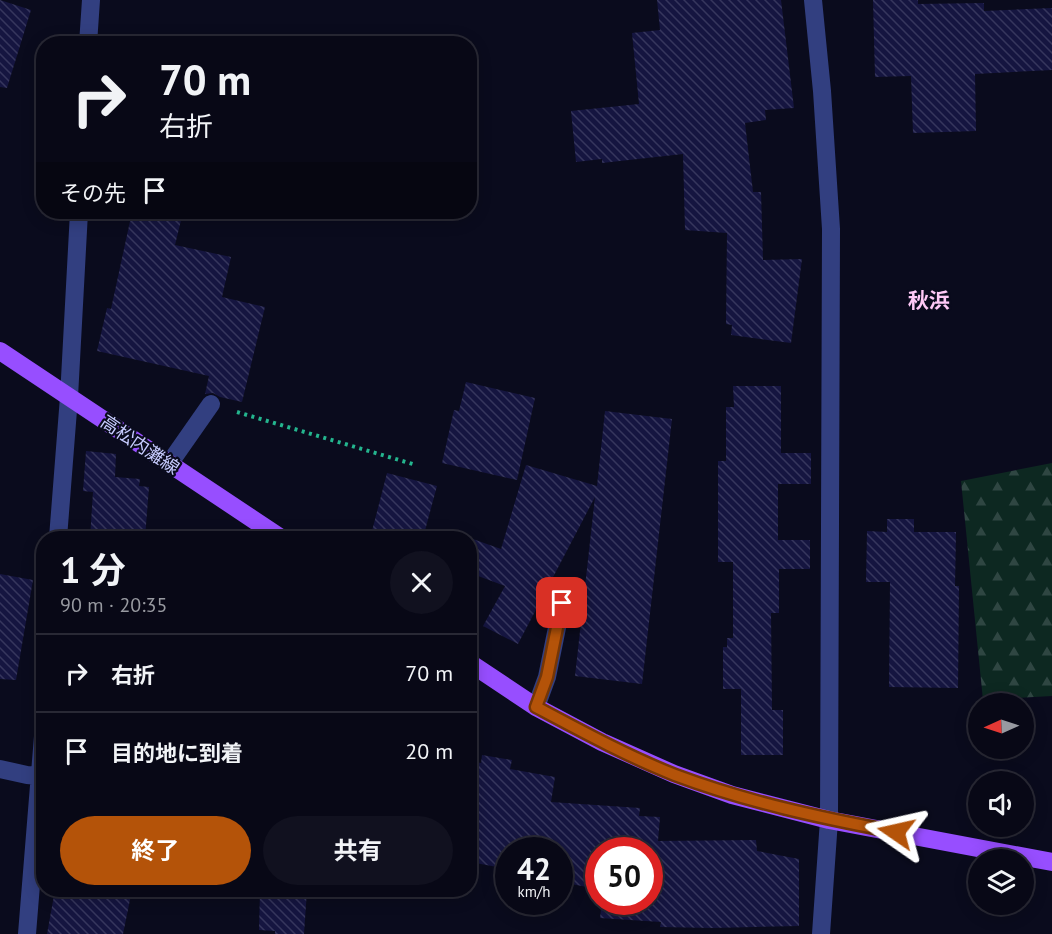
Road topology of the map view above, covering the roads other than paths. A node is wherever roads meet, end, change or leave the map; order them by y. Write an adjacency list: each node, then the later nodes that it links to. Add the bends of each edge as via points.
1 (91, 0): 3 (street)
2 (813, 0): 17 (street, via 831,229)
3 (89, 36)
4 (79, 219): 6 (street)
5 (0, 351): 6 (main road, 高松内灘線)
6 (69, 398): 8 (main road, 高松内灘線); 9 (street)
7 (211, 404): 8 (street)
8 (169, 464): 10 (main road, 高松内灘線)
9 (59, 531)
10 (270, 531)
11 (562, 603): 13 (street, via 547,677)
12 (477, 668): 13 (main road)
13 (536, 707): 17 (main road, via 674,774 732,795)
14 (0, 769): 15 (street)
15 (36, 776)
16 (36, 816): 19 (street)
17 (829, 820): 18 (main road); 20 (street)
18 (1052, 862)
19 (27, 934)
20 (821, 934)

